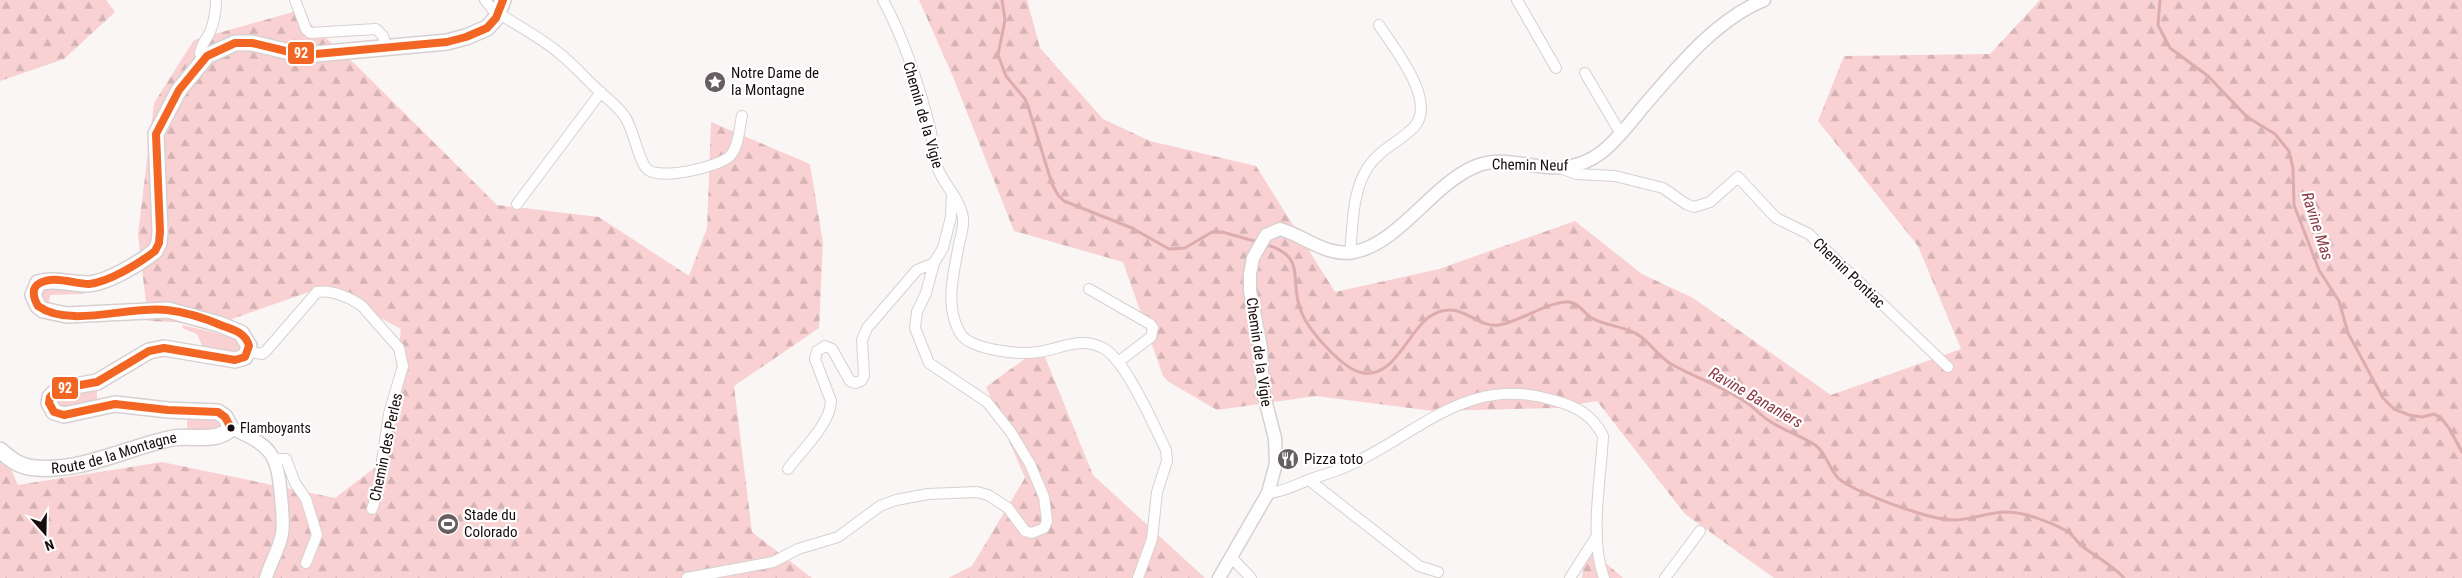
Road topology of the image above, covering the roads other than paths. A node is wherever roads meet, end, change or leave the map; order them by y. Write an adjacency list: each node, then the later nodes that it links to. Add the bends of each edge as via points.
1 (216, 0): 10 (street, via 210,31 201,47 200,54)
2 (295, 0): 9 (street, via 310,33 376,29 383,36)
3 (485, 0): 7 (street)
4 (883, 0): 17 (street, Chemin de la Vigie, via 921,97 935,162)
5 (1517, 0): 11 (street)
6 (1764, 0): 15 (street, Chemin Neuf, via 1744,9 1712,34 1674,72)
7 (501, 7): 9 (main road, via 487,28 466,38); 13 (street, via 559,53)
8 (1379, 26): 19 (street, via 1418,90 1420,118 1368,167 1357,196)
9 (386, 47): 10 (main road, via 316,54 234,43 217,49)
10 (205, 59): 22 (main road, via 179,90 156,134 160,231 155,252 106,280 88,284 48,280 38,283 33,295 43,310 67,316 168,310 241,333 248,342)
11 (1556, 68)
12 (1585, 73): 15 (street)
13 (600, 92): 14 (street, via 626,117 647,170 654,173 714,166 725,160 735,148); 18 (street)
14 (742, 116)
15 (1621, 134): 16 (street, Chemin Neuf, via 1601,153)
16 (1559, 168): 19 (street, Chemin Neuf, via 1501,163 1475,166 1458,175 1380,241); 24 (street, Chemin Pontiac, via 1576,174 1615,176 1663,188 1694,207 1710,202 1738,177 1776,218 1809,234)
17 (952, 193): 20 (street, via 951,217 943,248); 23 (street, Chemin de la Vigie, via 961,208 963,221 951,290 952,314 961,335 978,346 1013,353 1038,352 1082,342 1104,349)
18 (517, 204)
19 (1350, 252): 30 (street, Chemin de la Vigie, via 1332,251 1280,229 1266,235 1253,258 1250,291 1261,348 1263,392 1276,446 1273,479)
20 (934, 263): 28 (street, via 917,270 867,328 862,340 864,376 861,381 850,381 832,349 825,346 817,351 815,359 831,408 823,424); 38 (street, via 917,312 915,328 929,364 987,402 1010,431 1030,464 1044,497 1047,521 1044,528 1032,533 1025,531 1008,508 988,495 977,492 928,494 880,506 838,537 798,549 773,562)
21 (1089, 289): 23 (street, via 1153,328 1151,337)
22 (249, 352): 25 (main road, via 235,360 156,349 97,382 58,389 50,397 50,408 59,415 115,404 218,412); 31 (street, Chemin des Perles, via 262,354 266,351 317,292 323,291 354,300 399,348 402,376 390,414)
23 (1118, 362): 39 (street, Chemin de la Vigie, via 1166,450 1167,461 1157,492 1152,539)
24 (1948, 367)
25 (231, 428): 26 (main road, Route de la Montagne, via 221,436 165,440 59,467 25,467); 27 (street, via 263,444)
26 (0, 450)
27 (274, 459): 35 (street, via 286,459 295,483 306,499 317,535); 37 (street, via 279,472 282,534)
28 (788, 469)
29 (1309, 480): 30 (street); 33 (street, via 1354,464 1468,400 1510,393 1542,396 1587,413 1603,436); 36 (street, via 1419,566)
30 (1268, 493): 34 (street, Chemin de la Vigie)
31 (372, 509)
32 (1700, 531): 44 (street)
33 (1596, 537): 42 (street); 43 (street)
34 (1232, 558): 40 (street, Chemin de la Vigie); 41 (street)
35 (306, 562)
36 (1438, 572)
37 (266, 578)
38 (687, 578)
39 (1138, 578)
40 (1219, 578)
41 (1251, 578)
42 (1570, 578)
43 (1604, 578)
44 (1665, 578)

